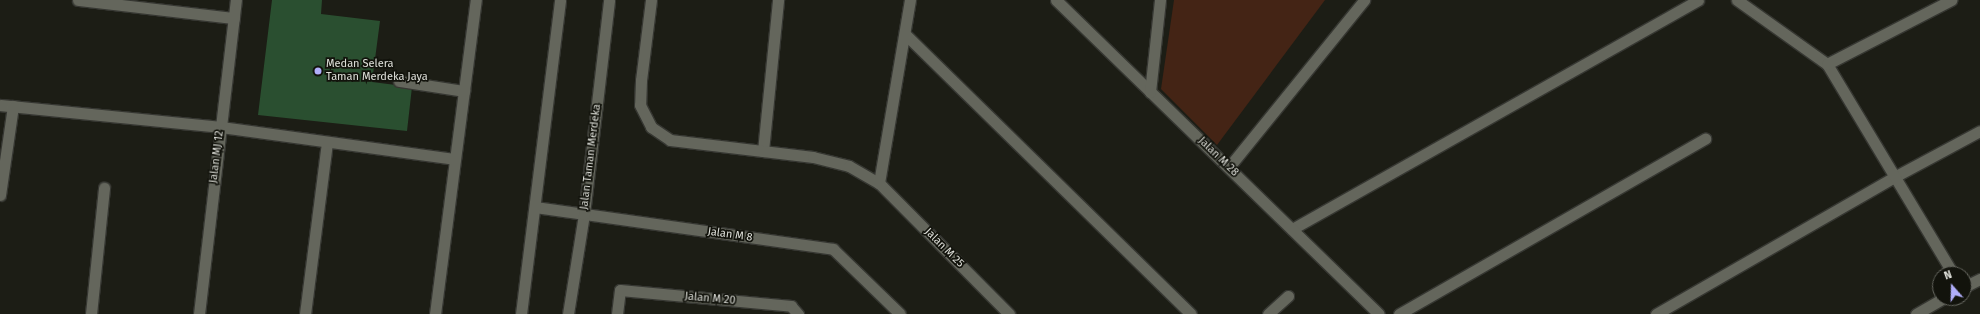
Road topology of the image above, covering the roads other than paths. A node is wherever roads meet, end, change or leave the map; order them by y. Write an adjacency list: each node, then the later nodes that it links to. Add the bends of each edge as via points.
1 (78, 0): 15 (street)
2 (236, 0): 15 (street, Jalan MJ 12)
3 (476, 0): 19 (street)
4 (560, 0): 34 (street)
5 (609, 0): 35 (street, Jalan Taman Merdeka)
6 (651, 0): 27 (street, Jalan M 25, via 640,80 640,105 651,127 670,140)
7 (778, 0): 27 (street)
8 (910, 0): 16 (street)
9 (1056, 0): 20 (street, Jalan M 28)
10 (1160, 0): 20 (street)
11 (1364, 0): 29 (street)
12 (1698, 0): 36 (street)
13 (1737, 0): 17 (street)
14 (1951, 0): 17 (street)
15 (234, 18): 23 (street, Jalan MJ 12)
16 (905, 34): 31 (street); 50 (street)
17 (1827, 64): 30 (street)
18 (399, 81): 19 (street)
19 (464, 91): 28 (street)
20 (1150, 92): 29 (street, Jalan M 28)
21 (0, 105): 22 (street)
22 (13, 106): 23 (street); 33 (street)
23 (221, 127): 26 (street); 41 (street, Jalan MJ 12)
24 (1980, 131): 30 (street)
25 (1705, 139): 53 (street)
26 (327, 143): 28 (street); 42 (street)
27 (763, 151): 31 (street, Jalan M 25, via 812,157 849,166)
28 (454, 159): 43 (street)
29 (1229, 167): 36 (street, Jalan M 28)
30 (1896, 176): 37 (street); 54 (street)
31 (879, 183): 49 (street, Jalan M 25)
32 (104, 188): 40 (street)
33 (0, 195)
34 (535, 207): 35 (street, Jalan M 8); 44 (street)
35 (584, 214): 45 (street, Jalan Taman Merdeka); 48 (street, Jalan M 8, via 833,249)
36 (1292, 229): 52 (street, Jalan M 28)
37 (1948, 266)
38 (1288, 296): 51 (street)
39 (1932, 305): 55 (street)
40 (91, 314)
41 (199, 314)
42 (305, 314)
43 (435, 314)
44 (521, 314)
45 (568, 314)
46 (616, 314): 47 (street, Jalan M 20, via 620,290 791,306)
47 (798, 314)
48 (900, 314)
49 (1009, 314)
50 (1191, 314)
51 (1268, 314)
52 (1379, 314)
53 (1399, 314)
54 (1656, 314)
55 (1916, 314)

